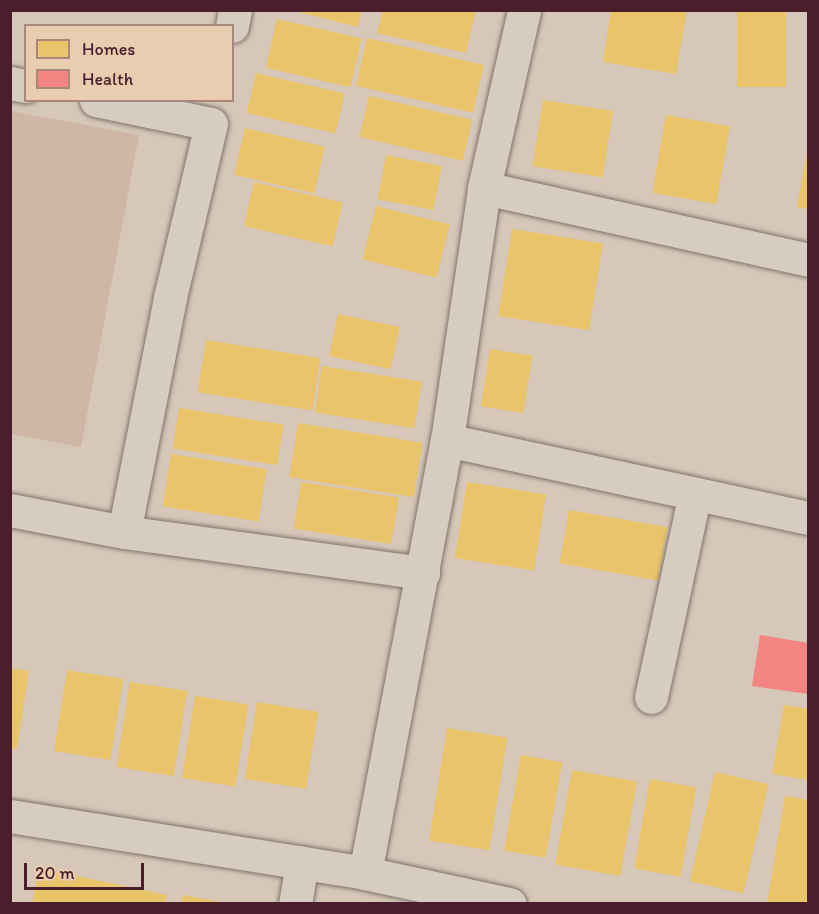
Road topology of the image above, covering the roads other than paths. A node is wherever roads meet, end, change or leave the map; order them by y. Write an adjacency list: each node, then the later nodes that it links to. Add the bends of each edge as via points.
1 (524, 10): 4 (street)
2 (116, 102): 3 (street)
3 (213, 112): 10 (street, via 170,298)
4 (484, 188): 5 (street); 6 (street)
5 (808, 260)
6 (447, 440): 7 (street); 11 (street)
7 (696, 494): 9 (street); 12 (street)
8 (10, 510): 10 (street)
9 (808, 518)
10 (124, 532): 11 (street)
11 (423, 573): 15 (street)
12 (651, 697)
13 (10, 816): 14 (street)
14 (302, 863): 15 (street); 16 (street)
15 (365, 873): 17 (street)
16 (296, 903)
17 (510, 903)

